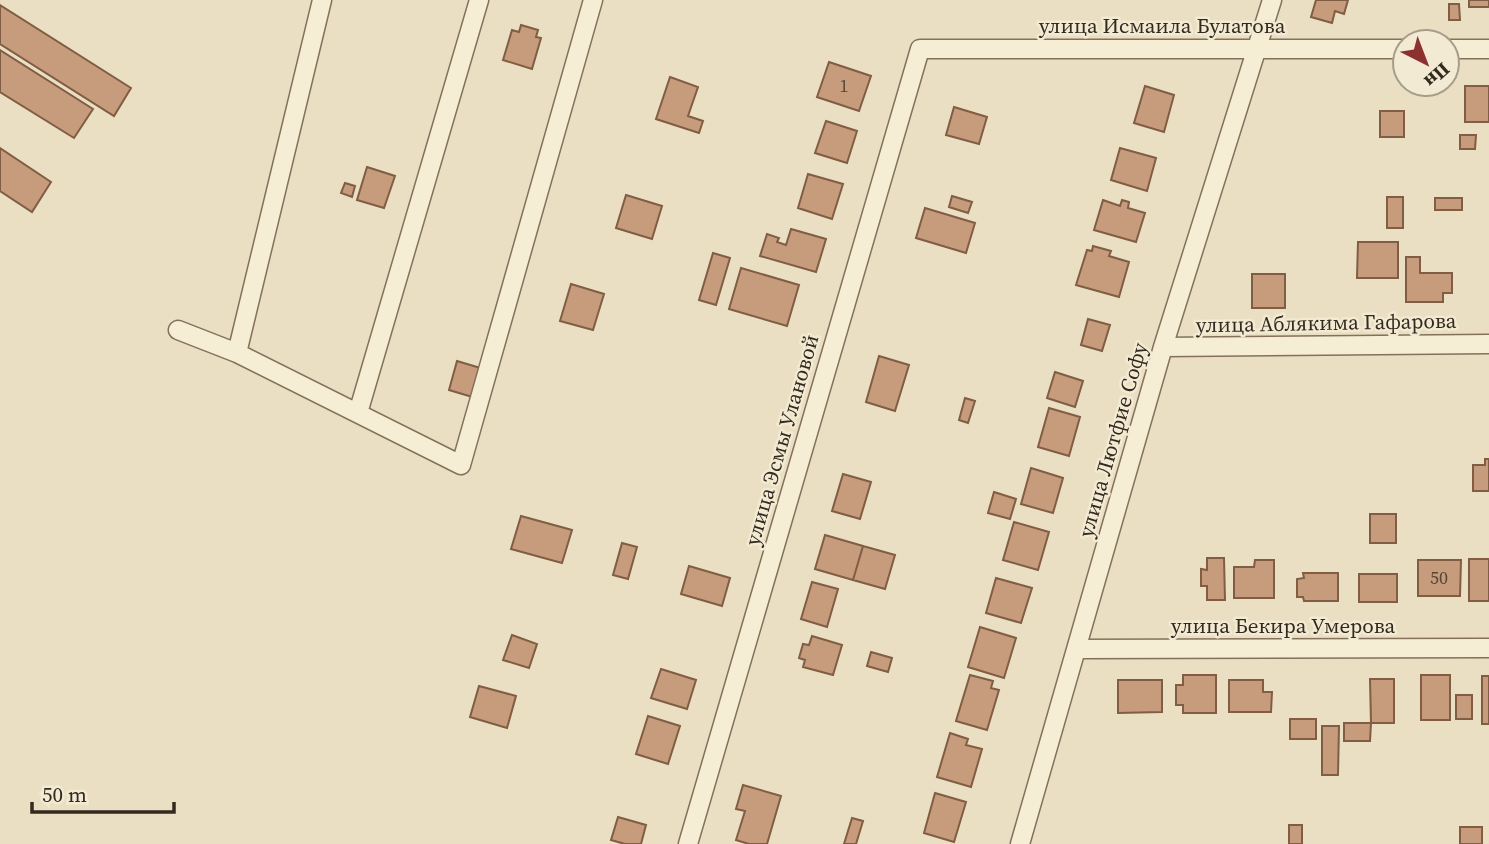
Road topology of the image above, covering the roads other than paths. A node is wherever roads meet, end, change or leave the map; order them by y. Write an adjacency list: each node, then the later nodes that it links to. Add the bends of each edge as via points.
1 (322, 0): 13 (street)
2 (479, 0): 14 (street)
3 (593, 0): 14 (street, via 461,465)
4 (1272, 0): 5 (street, улица Лютфие Софу)
5 (1255, 49): 6 (street, улица Исмаила Булатова); 9 (street, улица Исмаила Булатова); 12 (street, улица Лютфие Софу)
6 (1391, 49)
7 (1461, 49): 8 (street)
8 (1489, 49)
9 (920, 50): 17 (street, улица Эсмы Улановой)
10 (178, 330): 13 (street)
11 (1489, 344): 12 (street, улица Аблякима Гафарова)
12 (1163, 347): 16 (street, улица Лютфие Софу)
13 (237, 353): 14 (street)
14 (358, 413)
15 (1489, 648): 16 (street, улица Бекира Умерова)
16 (1077, 649): 18 (street, улица Лютфие Софу)
17 (688, 844)
18 (1020, 844)

